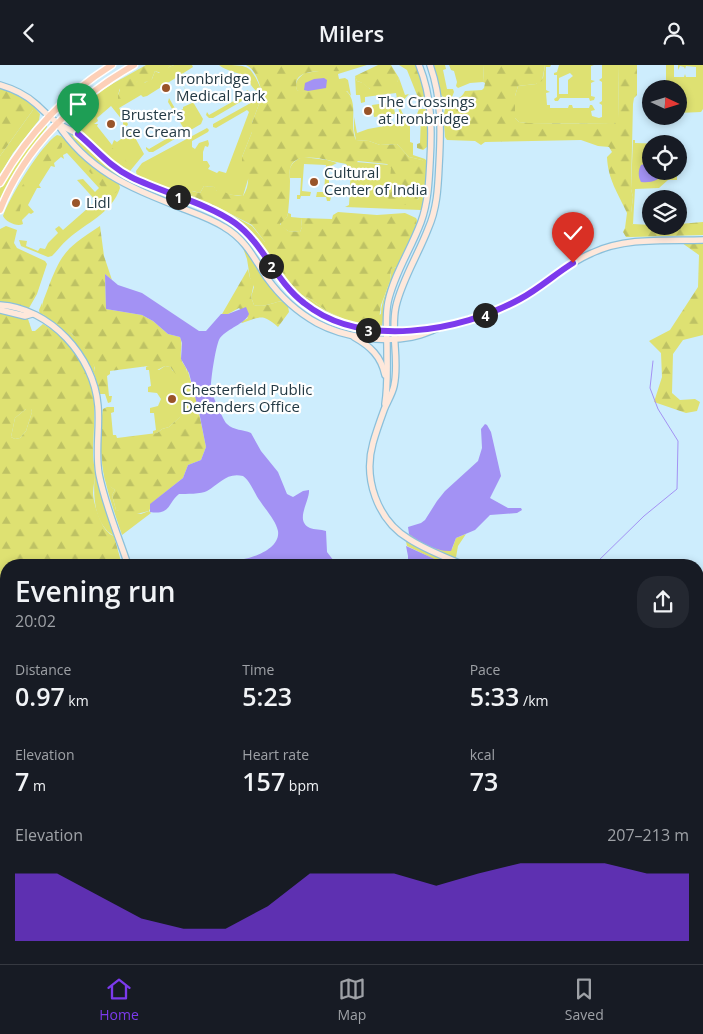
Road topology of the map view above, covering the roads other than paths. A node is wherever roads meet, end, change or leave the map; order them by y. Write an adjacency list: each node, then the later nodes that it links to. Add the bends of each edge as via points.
1 (112, 65): 6 (main road, via 73,92)
2 (134, 65): 7 (main road, via 89,94)
3 (419, 65): 15 (street, via 432,113 427,196 421,222 391,292)
4 (430, 65): 16 (street, via 441,114 437,198 430,227 397,303)
5 (0, 85): 6 (street, via 25,95)
6 (49, 115): 7 (street); 8 (main road, via 18,153)
7 (57, 123): 9 (main road, via 22,168); 15 (street, via 78,134 109,163 130,176 233,221 254,240 289,289 304,304 352,327); 17 (street, via 70,141 111,177 233,233 251,251 274,287 298,311 320,325)
8 (0, 183)
9 (0, 210)
10 (703, 239): 14 (street, via 632,242 602,249 573,263 502,308)
11 (0, 305): 13 (street, via 27,310)
12 (0, 310): 13 (street)
13 (32, 315): 22 (street, via 69,341 83,359 91,377 98,406 96,451 99,475)
14 (442, 327): 16 (street); 19 (street)
15 (386, 331): 16 (street); 18 (street)
16 (394, 331): 19 (street)
17 (350, 335): 18 (street); 20 (street, via 377,355 383,366)
18 (387, 339): 19 (street); 20 (street)
19 (395, 339): 21 (street, via 395,382)
20 (387, 391): 21 (street)
21 (384, 411): 23 (street, via 373,442 370,466 371,484 380,508 388,521 407,539)
22 (126, 559)
23 (449, 559)

